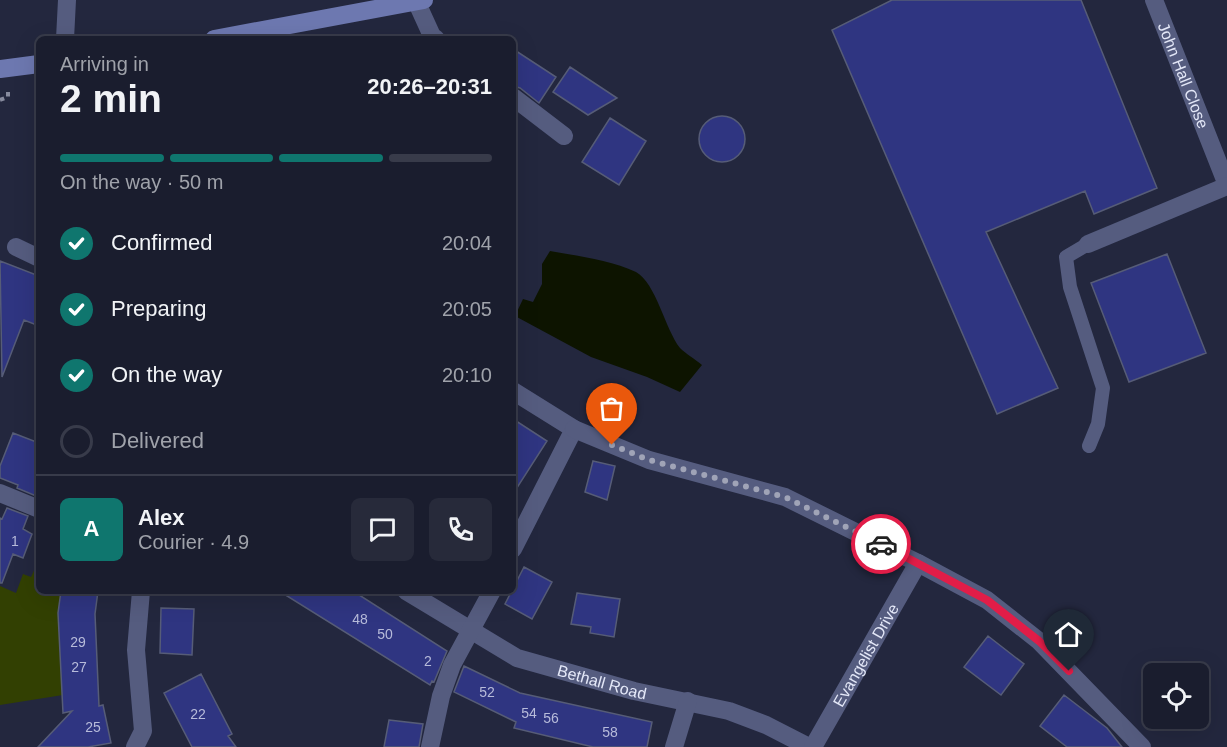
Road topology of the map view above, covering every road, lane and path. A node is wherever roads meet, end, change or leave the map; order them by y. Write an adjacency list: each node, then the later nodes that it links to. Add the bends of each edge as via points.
1 (67, 0): 4 (street)
2 (1154, 0): 11 (street, John Hall Close)
3 (421, 1): 5 (street); 6 (street)
4 (65, 36)
5 (230, 36)
6 (432, 36)
7 (36, 64): 8 (street)
8 (0, 69)
9 (516, 99): 10 (street)
10 (564, 136)
11 (1227, 185): 12 (street, John Hall Close)
12 (1089, 244): 17 (lane, via 1066,257 1070,287 1103,388 1098,424)
13 (16, 247): 14 (street)
14 (36, 257)
15 (516, 393): 16 (street)
16 (574, 429): 20 (street); 21 (street, via 649,460 785,497)
17 (1089, 446)
18 (0, 493): 19 (street)
19 (36, 509)
20 (516, 543)
21 (918, 563): 30 (street, Evangelist Drive); 31 (street, via 987,600 1039,641)
22 (141, 594): 27 (street, via 136,650 143,731)
23 (411, 594): 25 (street, Bethall Road)
24 (490, 594): 25 (street)
25 (471, 632): 26 (street, Bethall Road, via 517,657 634,691); 28 (street, via 452,665)
26 (688, 701): 29 (street); 30 (street, Bethall Road, via 729,711)
27 (135, 747)
28 (430, 747)
29 (674, 747)
30 (811, 747)
31 (1142, 747)

